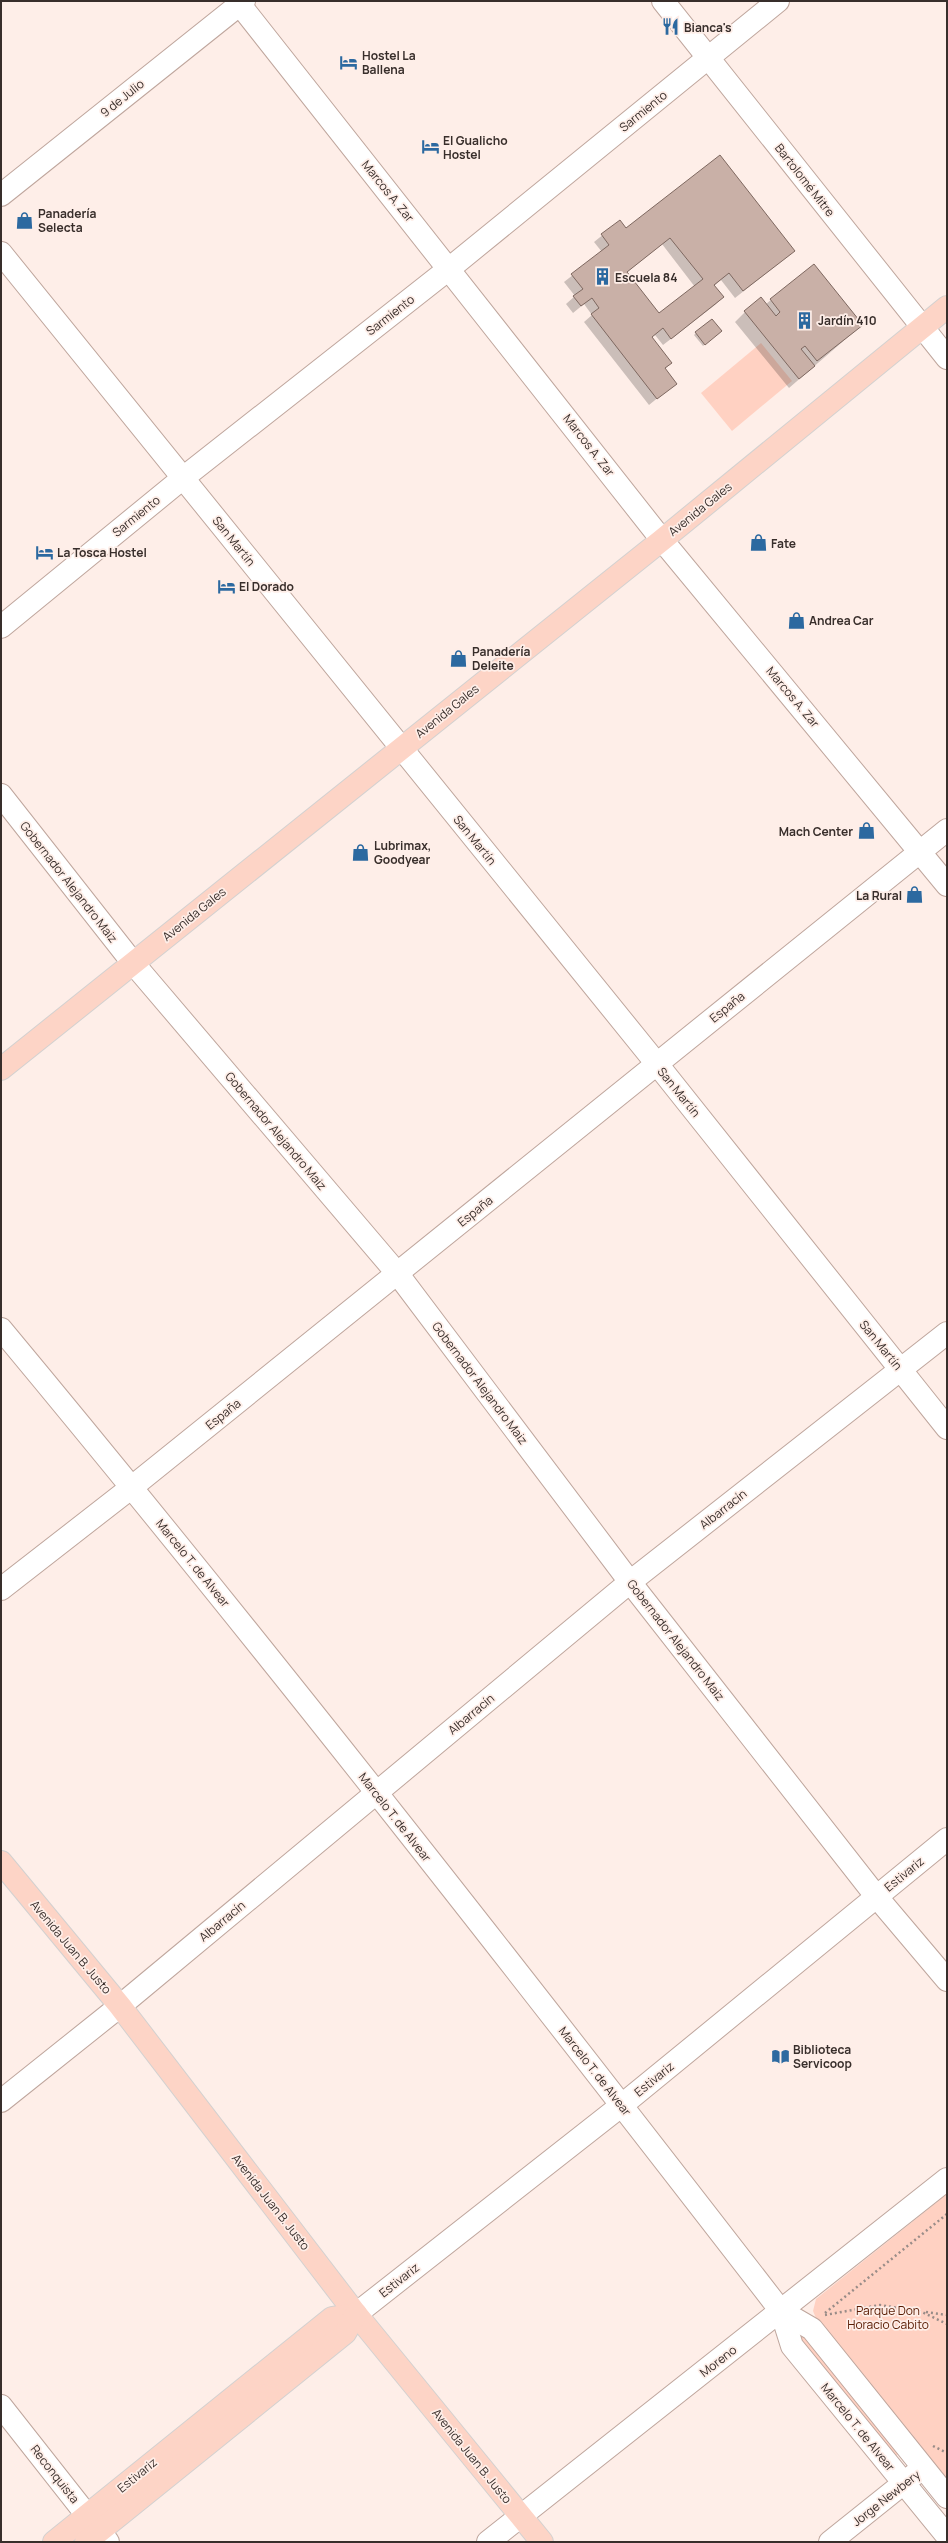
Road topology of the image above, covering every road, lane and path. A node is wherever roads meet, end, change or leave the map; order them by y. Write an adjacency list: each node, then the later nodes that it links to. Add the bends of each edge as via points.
1 (663, 1): 4 (street, Bartolomé Mitre)
2 (778, 1): 4 (street, Sarmiento)
3 (240, 2): 5 (street, 9 de Julio); 7 (street, Marcos A. Zar)
4 (709, 57): 7 (street, Sarmiento); 9 (street, Bartolomé Mitre)
5 (1, 195)
6 (1, 253): 11 (street, San Martín)
7 (450, 268): 11 (street, Sarmiento); 12 (street, Marcos A. Zar)
8 (947, 306): 9 (main road, Avenida Gales)
9 (922, 327): 10 (street, Bartolomé Mitre); 12 (main road, Avenida Gales)
10 (947, 358)
11 (183, 478): 13 (street, Sarmiento); 14 (street, San Martín)
12 (662, 540): 14 (main road, Avenida Gales); 17 (street, Marcos A. Zar)
13 (1, 627)
14 (401, 748): 19 (main road, Avenida Gales); 20 (street, San Martín)
15 (1, 795): 19 (street, Gobernador Alejandro Maiz)
16 (947, 830): 17 (street, España)
17 (920, 851): 18 (street, Marcos A. Zar); 20 (street, España)
18 (947, 885)
19 (133, 963): 21 (main road, Avenida Gales); 22 (street, Gobernador Alejandro Maiz)
20 (657, 1064): 22 (street, España); 25 (street, San Martín)
21 (1, 1069)
22 (397, 1273): 27 (street, España); 28 (street, Gobernador Alejandro Maiz)
23 (1, 1329): 27 (street, Marcelo T. de Alvear)
24 (947, 1333): 25 (street, Albarracín)
25 (901, 1371): 26 (street, San Martín); 28 (street, Albarracín)
26 (947, 1428)
27 (132, 1487): 29 (street, España); 30 (street, Marcelo T. de Alvear)
28 (630, 1582): 30 (street, Albarracín); 33 (street, Gobernador Alejandro Maiz)
29 (1, 1589)
30 (376, 1792): 35 (street, Albarracín); 37 (street, Marcelo T. de Alvear)
31 (947, 1839): 33 (street, Estivariz)
32 (1, 1862): 35 (main road, Avenida Juan B. Justo)
33 (876, 1896): 34 (street, Gobernador Alejandro Maiz); 37 (street, Estivariz)
34 (947, 1980)
35 (120, 2006): 36 (street, Albarracín); 42 (main road, Avenida Juan B. Justo)
36 (1, 2100)
37 (622, 2105): 40 (street, Marcelo T. de Alvear); 42 (street, Estivariz)
38 (947, 2179): 40 (street, Moreno)
39 (947, 2214): 41 (path, via 822,2315 880,2305)
40 (781, 2311): 46 (street, Marcelo T. de Alvear, via 812,2329); 47 (street, Marcelo T. de Alvear, via 792,2346); 49 (street, Moreno)
41 (922, 2312): 43 (path); 44 (path)
42 (356, 2314): 49 (main road, Avenida Juan B. Justo); 50 (main road, Estivariz, via 345,2333)
43 (947, 2315)
44 (947, 2324)
45 (1, 2406): 50 (street, Reconquista)
46 (924, 2468): 47 (street, Jorge Newbery); 48 (street, Marcelo T. de Alvear)
47 (903, 2483): 51 (street, Marcelo T. de Alvear); 55 (street, Jorge Newbery)
48 (947, 2497)
49 (520, 2516): 53 (street, Moreno); 54 (main road, Avenida Juan B. Justo)
50 (95, 2533): 52 (main road, Estivariz)
51 (947, 2536)
52 (54, 2542)
53 (488, 2542)
54 (542, 2542)
55 (830, 2542)

